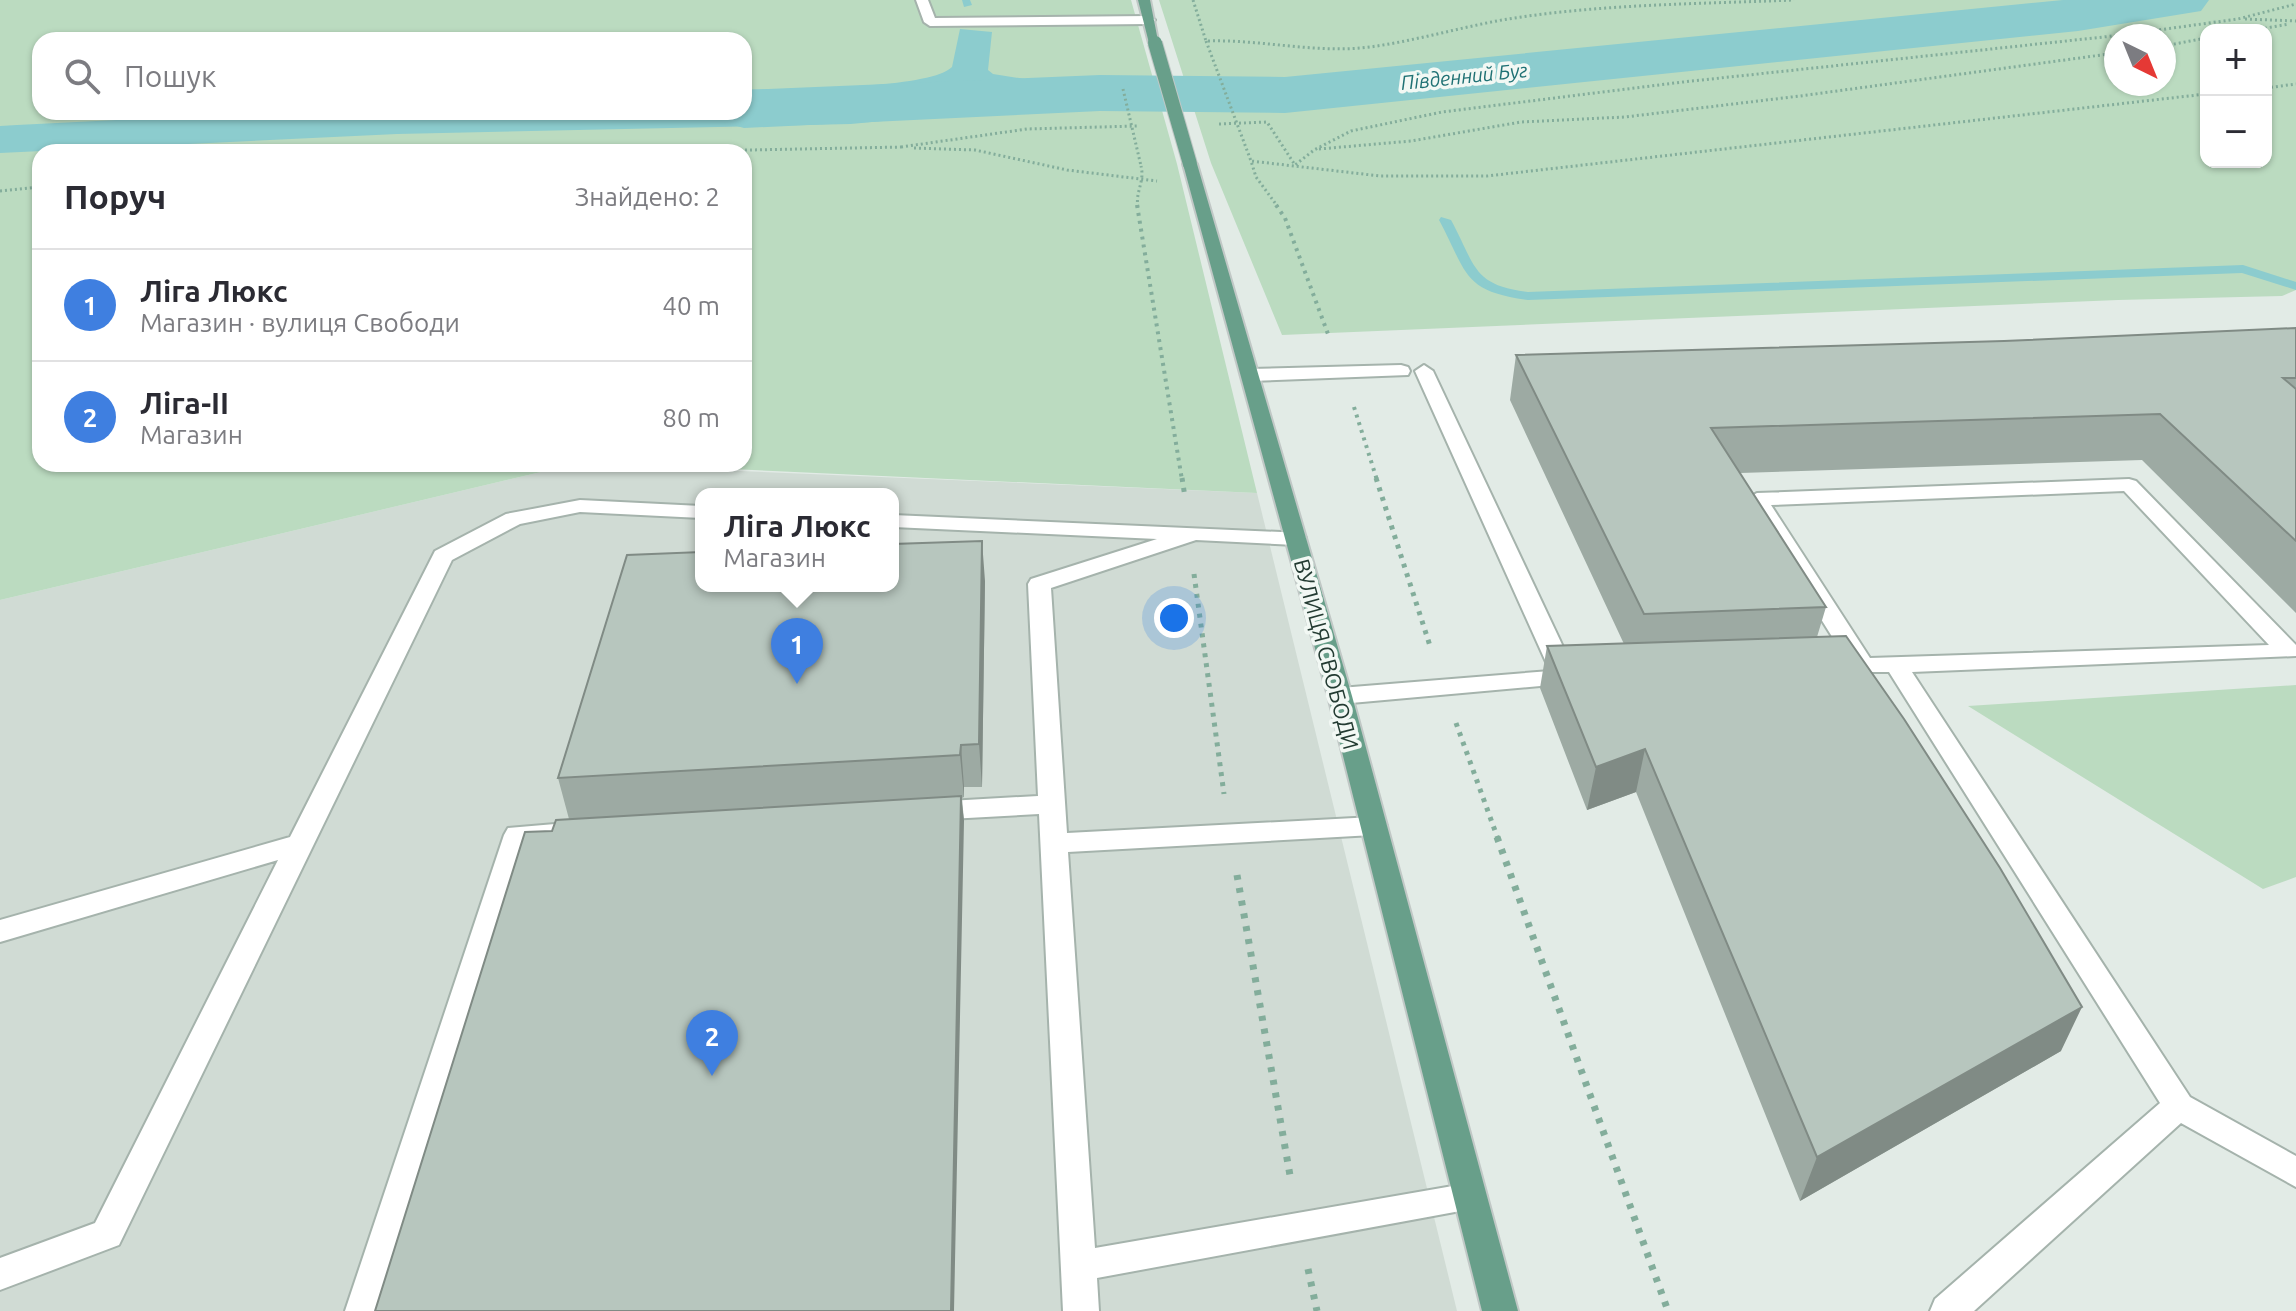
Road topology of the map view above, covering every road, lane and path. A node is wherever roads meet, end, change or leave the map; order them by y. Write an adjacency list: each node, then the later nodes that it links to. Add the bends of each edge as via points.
1 (922, 0): 7 (lane, via 930,22)
2 (1144, 0): 7 (main road, ВУЛИЦЯ СВОБОДИ)
3 (1193, 0): 11 (path)
4 (1794, 0): 11 (path, via 1633,7 1504,20 1370,47)
5 (2296, 4): 6 (path)
6 (2238, 19): 8 (path); 22 (path, via 1442,112 1351,131)
7 (1149, 20): 27 (main road, ВУЛИЦЯ СВОБОДИ, bridge)
8 (2296, 22): 9 (path)
9 (2272, 27)
10 (2200, 39): 12 (path)
11 (1206, 41): 23 (path, bridge)
12 (2176, 44)
13 (2104, 55): 22 (path, via 1800,96 1625,117 1521,122 1411,141)
14 (2296, 84): 15 (path)
15 (2272, 87)
16 (1123, 88): 25 (path, bridge)
17 (2200, 95): 24 (path, via 1487,176 1380,176)
18 (1219, 124): 24 (path, via 1267,122)
19 (1139, 126): 20 (path, via 1027,129)
20 (901, 147): 21 (path); 25 (path, via 975,150 1067,170)
21 (752, 150)
22 (1314, 150): 24 (path)
23 (1251, 161): 24 (path); 31 (path, via 1285,218)
24 (1295, 165)
25 (1144, 179): 27 (path); 35 (path, via 1136,198)
26 (32, 188): 28 (path)
27 (1197, 189): 32 (main road, ВУЛИЦЯ СВОБОДИ)
28 (0, 191)
29 (1401, 371): 31 (lane)
30 (1424, 371): 41 (lane)
31 (1343, 372): 32 (lane); 42 (path)
32 (1250, 375): 36 (main road, ВУЛИЦЯ СВОБОДИ)
33 (695, 512): 49 (lane, via 580,506 514,519 443,556)
34 (899, 521): 35 (lane)
35 (1191, 535): 36 (lane); 44 (lane, via 1039,584); 48 (path)
36 (1295, 538): 43 (main road, ВУЛИЦЯ СВОБОДИ)
37 (1896, 665): 38 (lane); 38 (lane, via 2288,651 2129,485 1757,499); 52 (lane)
38 (1862, 666): 39 (lane)
39 (1817, 667)
40 (1596, 676): 41 (lane)
41 (1565, 678): 42 (lane)
42 (1443, 688): 43 (lane); 62 (path)
43 (1340, 696): 46 (main road, ВУЛИЦЯ СВОБОДИ)
44 (1051, 804): 45 (lane); 50 (lane)
45 (910, 812)
46 (1373, 826): 48 (lane); 54 (main road, ВУЛИЦЯ СВОБОДИ)
47 (581, 832): 58 (lane, via 518,835)
48 (1230, 834): 50 (lane); 55 (path)
49 (303, 843): 51 (lane); 57 (lane, via 107,1234)
50 (1053, 843): 56 (lane)
51 (0, 931)
52 (2179, 1106): 53 (lane); 63 (lane)
53 (2296, 1173)
54 (1470, 1197): 55 (lane); 61 (main road, ВУЛИЦЯ СВОБОДИ)
55 (1299, 1227): 56 (lane); 60 (path)
56 (1078, 1266): 59 (lane)
57 (0, 1274)
58 (363, 1311)
59 (1081, 1311)
60 (1317, 1311)
61 (1500, 1311)
62 (1668, 1311)
63 (1948, 1311)

